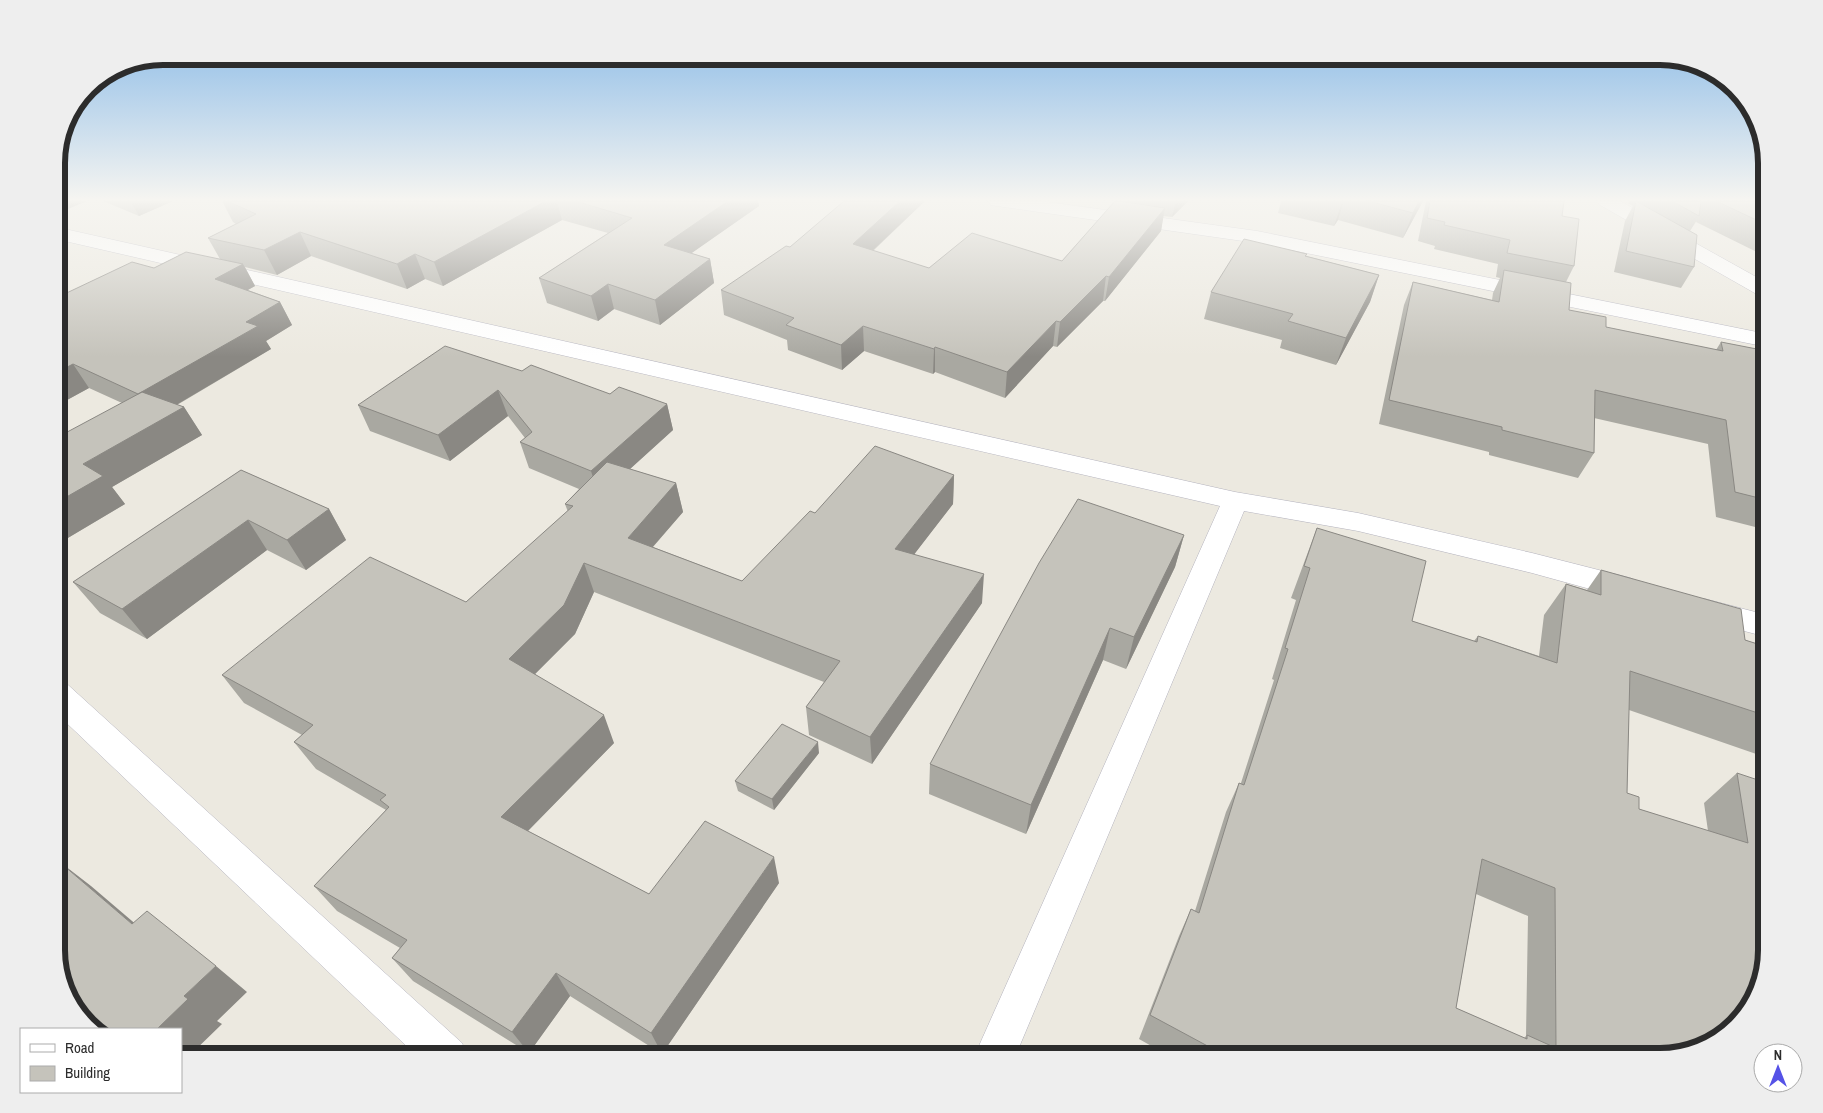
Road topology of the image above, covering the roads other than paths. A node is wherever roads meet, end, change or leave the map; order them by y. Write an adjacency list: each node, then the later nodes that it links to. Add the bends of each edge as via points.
1 (144, 253): 6 (street)
2 (1335, 253): 5 (street)
3 (1697, 253): 4 (street)
4 (1758, 287)
5 (1758, 339)
6 (1235, 501): 7 (street, via 1358,522); 12 (street)
7 (1654, 596)
8 (1682, 603): 9 (street)
9 (1758, 624)
10 (65, 701): 11 (street)
11 (438, 1048)
12 (998, 1048)

